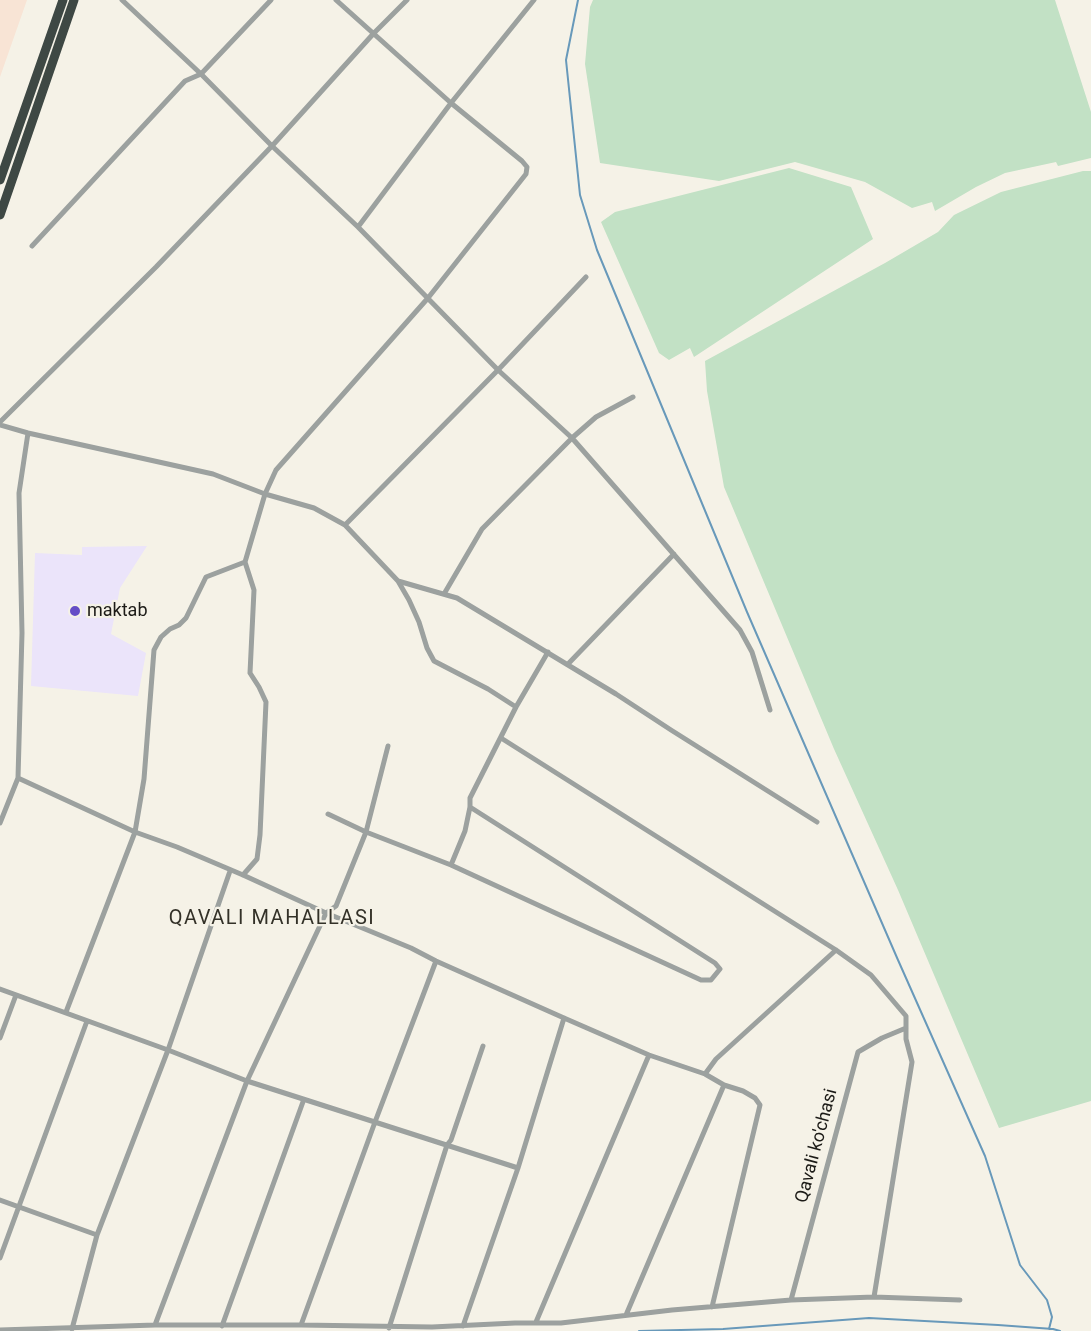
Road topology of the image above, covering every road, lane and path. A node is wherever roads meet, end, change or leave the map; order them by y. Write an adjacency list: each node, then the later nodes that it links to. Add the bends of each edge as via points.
1 (63, 0): 12 (highway)
2 (74, 0): 13 (highway)
3 (122, 0): 9 (street)
4 (271, 0): 9 (street)
5 (336, 0): 8 (street)
6 (407, 0): 8 (street)
7 (534, 0): 10 (street)
8 (374, 33): 10 (street); 11 (street)
9 (201, 74): 11 (street); 15 (street, via 185,81)
10 (451, 103): 14 (street); 17 (street, via 522,161 526,174)
11 (272, 146): 14 (street); 20 (street)
12 (0, 180)
13 (0, 215)
14 (358, 227): 17 (street)
15 (32, 246)
16 (586, 277): 18 (street)
17 (428, 298): 18 (street); 23 (street, via 276,470)
18 (498, 370): 22 (street); 24 (street)
19 (633, 397): 22 (street, via 596,417)
20 (0, 423): 21 (street)
21 (28, 433): 23 (street, via 213,474); 35 (street, via 19,493 22,633)
22 (572, 438): 25 (street); 28 (street, via 482,530)
23 (265, 494): 24 (street, via 314,508); 26 (street)
24 (345, 525): 27 (street)
25 (674, 554): 30 (street); 32 (street, via 740,630 752,652)
26 (245, 562): 40 (street, via 206,577 186,618 161,637 154,650 144,779); 44 (street, via 254,590 250,673 266,702 257,859)
27 (398, 581): 28 (street); 31 (street, via 434,661)
28 (444, 594): 29 (street)
29 (548, 652): 30 (street); 31 (street)
30 (568, 664): 38 (street)
31 (516, 706): 33 (street)
32 (770, 710)
33 (501, 738): 36 (street, via 470,798); 46 (street)
34 (388, 746): 41 (street)
35 (18, 778): 39 (street); 40 (street)
36 (470, 807): 42 (street); 42 (street, via 720,969 711,980 701,980)
37 (328, 814): 41 (street)
38 (817, 822)
39 (0, 823)
40 (135, 832): 43 (street); 50 (street)
41 (366, 832): 42 (street); 45 (street, via 336,906)
42 (451, 865)
43 (231, 871): 44 (street); 56 (street)
44 (243, 875): 45 (street)
45 (326, 913): 47 (street); 59 (street)
46 (836, 950): 53 (street, via 872,975 906,1016); 58 (street, via 716,1059)
47 (436, 961): 51 (street); 62 (street)
48 (0, 989): 49 (street)
49 (16, 995): 50 (street); 54 (street)
50 (66, 1012): 52 (street)
51 (564, 1018): 57 (street); 64 (street)
52 (87, 1021): 56 (street); 66 (street)
53 (906, 1028): 69 (street, via 912,1062); 70 (street, Qavali ko'chasi, via 858,1052)
54 (0, 1038)
55 (483, 1046): 63 (street)
56 (168, 1050): 59 (street); 67 (street)
57 (649, 1055): 58 (street); 74 (street)
58 (705, 1074): 60 (street)
59 (247, 1081): 61 (street); 75 (street)
60 (724, 1085): 72 (street, via 743,1091 760,1105); 73 (street)
61 (304, 1099): 62 (street); 77 (street)
62 (375, 1122): 63 (street); 76 (street)
63 (447, 1145): 64 (street); 79 (street)
64 (518, 1168): 78 (street)
65 (0, 1200): 66 (street)
66 (19, 1207): 67 (street); 68 (street)
67 (97, 1235): 80 (street)
68 (0, 1258)
69 (874, 1297): 70 (street); 71 (street)
70 (791, 1300): 72 (street)
71 (960, 1300)
72 (712, 1307): 73 (street)
73 (626, 1315): 74 (street)
74 (536, 1322): 78 (street)
75 (155, 1325): 77 (street); 80 (street)
76 (301, 1325): 77 (street); 79 (street)
77 (222, 1326)
78 (463, 1326): 79 (street)
79 (389, 1328)
80 (72, 1329): 81 (street)
81 (0, 1330)

